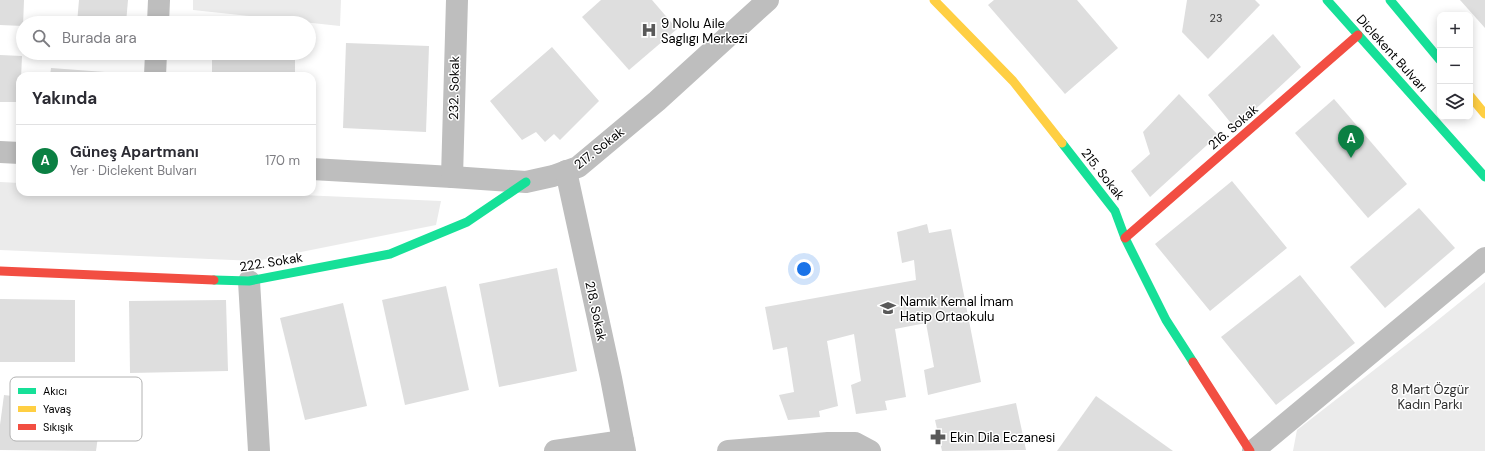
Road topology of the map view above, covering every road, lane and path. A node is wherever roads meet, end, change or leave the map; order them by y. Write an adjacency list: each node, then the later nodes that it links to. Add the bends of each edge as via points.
1 (159, 0): 7 (street)
2 (457, 0): 18 (street, 232. Sokak)
3 (768, 0): 17 (street, 217. Sokak, via 657,101 578,167)
4 (934, 0): 21 (street, 215. Sokak, via 1013,81 1115,211)
5 (1327, 0): 8 (street, Diclekent Bulvarı)
6 (1390, 0): 9 (street)
7 (158, 16)
8 (1358, 35): 19 (street, Diclekent Bulvarı); 21 (street, 216. Sokak)
9 (1437, 56)
10 (156, 60): 11 (street)
11 (155, 72)
12 (1473, 100): 13 (street)
13 (1485, 114)
14 (0, 152): 15 (street)
15 (16, 153)
16 (316, 169): 18 (street, 217. Sokak)
17 (566, 171): 20 (street, 217. Sokak); 25 (street, 218. Sokak)
18 (452, 177): 20 (street, 217. Sokak)
19 (1485, 177)
20 (526, 182): 24 (street, 222. Sokak, via 467,222 390,254)
21 (1125, 238): 30 (street, 215. Sokak, via 1166,320)
22 (1485, 258): 30 (street)
23 (0, 271): 24 (street, 222. Sokak)
24 (249, 281): 26 (street)
25 (624, 446): 27 (street)
26 (260, 451)
27 (555, 451)
28 (728, 451): 29 (street, via 828,443 855,443)
29 (870, 451)
30 (1251, 451)

